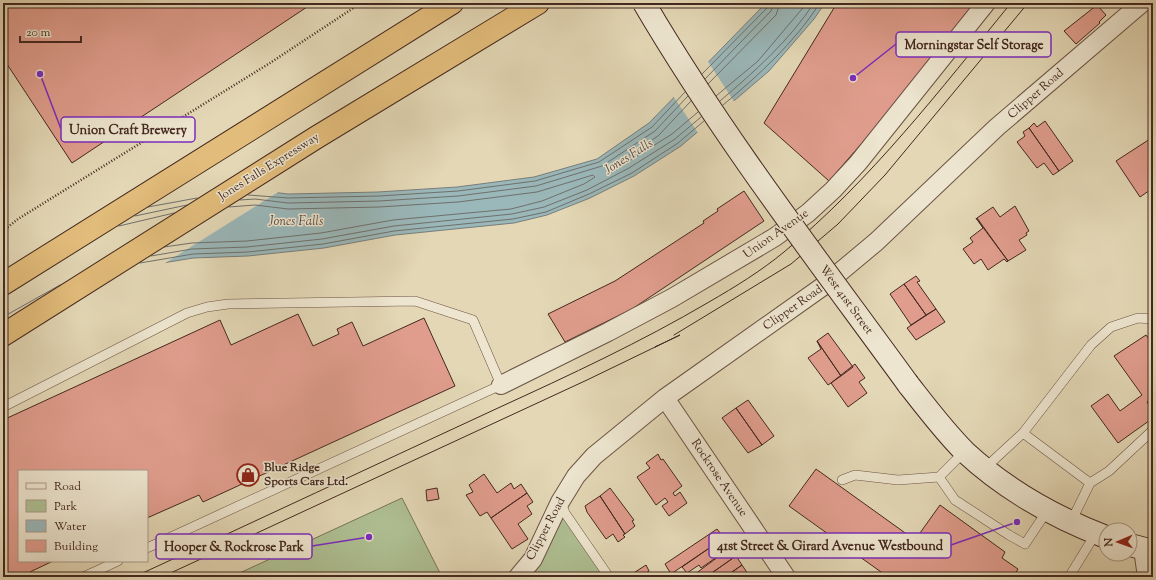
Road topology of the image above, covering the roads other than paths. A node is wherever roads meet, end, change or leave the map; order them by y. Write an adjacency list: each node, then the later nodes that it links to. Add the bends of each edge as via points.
1 (452, 3): 6 (highway)
2 (538, 3): 8 (highway, Jones Falls Expressway, via 317,137)
3 (644, 3): 14 (main road, West 41st Street, bridge, via 708,105 785,216 908,384)
4 (986, 3): 9 (street, Union Avenue, via 858,163 808,213 775,237 672,298)
5 (1142, 3): 10 (street, Clipper Road, via 997,127 876,242 822,287)
6 (3, 284)
7 (1153, 319): 13 (lane, via 1138,318 1111,328 1091,345)
8 (3, 335)
9 (501, 385): 11 (lane, via 473,320 415,301 228,304 187,313); 24 (lane)
10 (665, 398): 19 (street, Clipper Road, via 594,456 576,476); 30 (street, Rockrose Avenue)
11 (3, 407)
12 (1153, 430): 18 (lane, via 1109,471)
13 (1023, 433): 15 (lane); 18 (lane)
14 (965, 451): 15 (main road, West 41st Street); 16 (lane)
15 (985, 468): 20 (main road, West 41st Street)
16 (939, 477): 17 (lane, via 898,480 855,475); 20 (lane, via 955,500 1025,544)
17 (842, 480)
18 (1090, 483): 21 (lane)
19 (560, 502): 28 (street, Clipper Road, via 533,559); 29 (lane)
20 (1047, 511): 21 (main road, West 41st Street)
21 (1070, 523): 22 (main road, West 41st Street)
22 (1098, 534)
23 (1098, 539): 31 (lane)
24 (148, 548)
25 (1142, 549): 32 (street)
26 (116, 562): 27 (lane)
27 (83, 577)
28 (518, 577)
29 (609, 577)
30 (786, 577)
31 (1070, 577)
32 (1147, 577)

